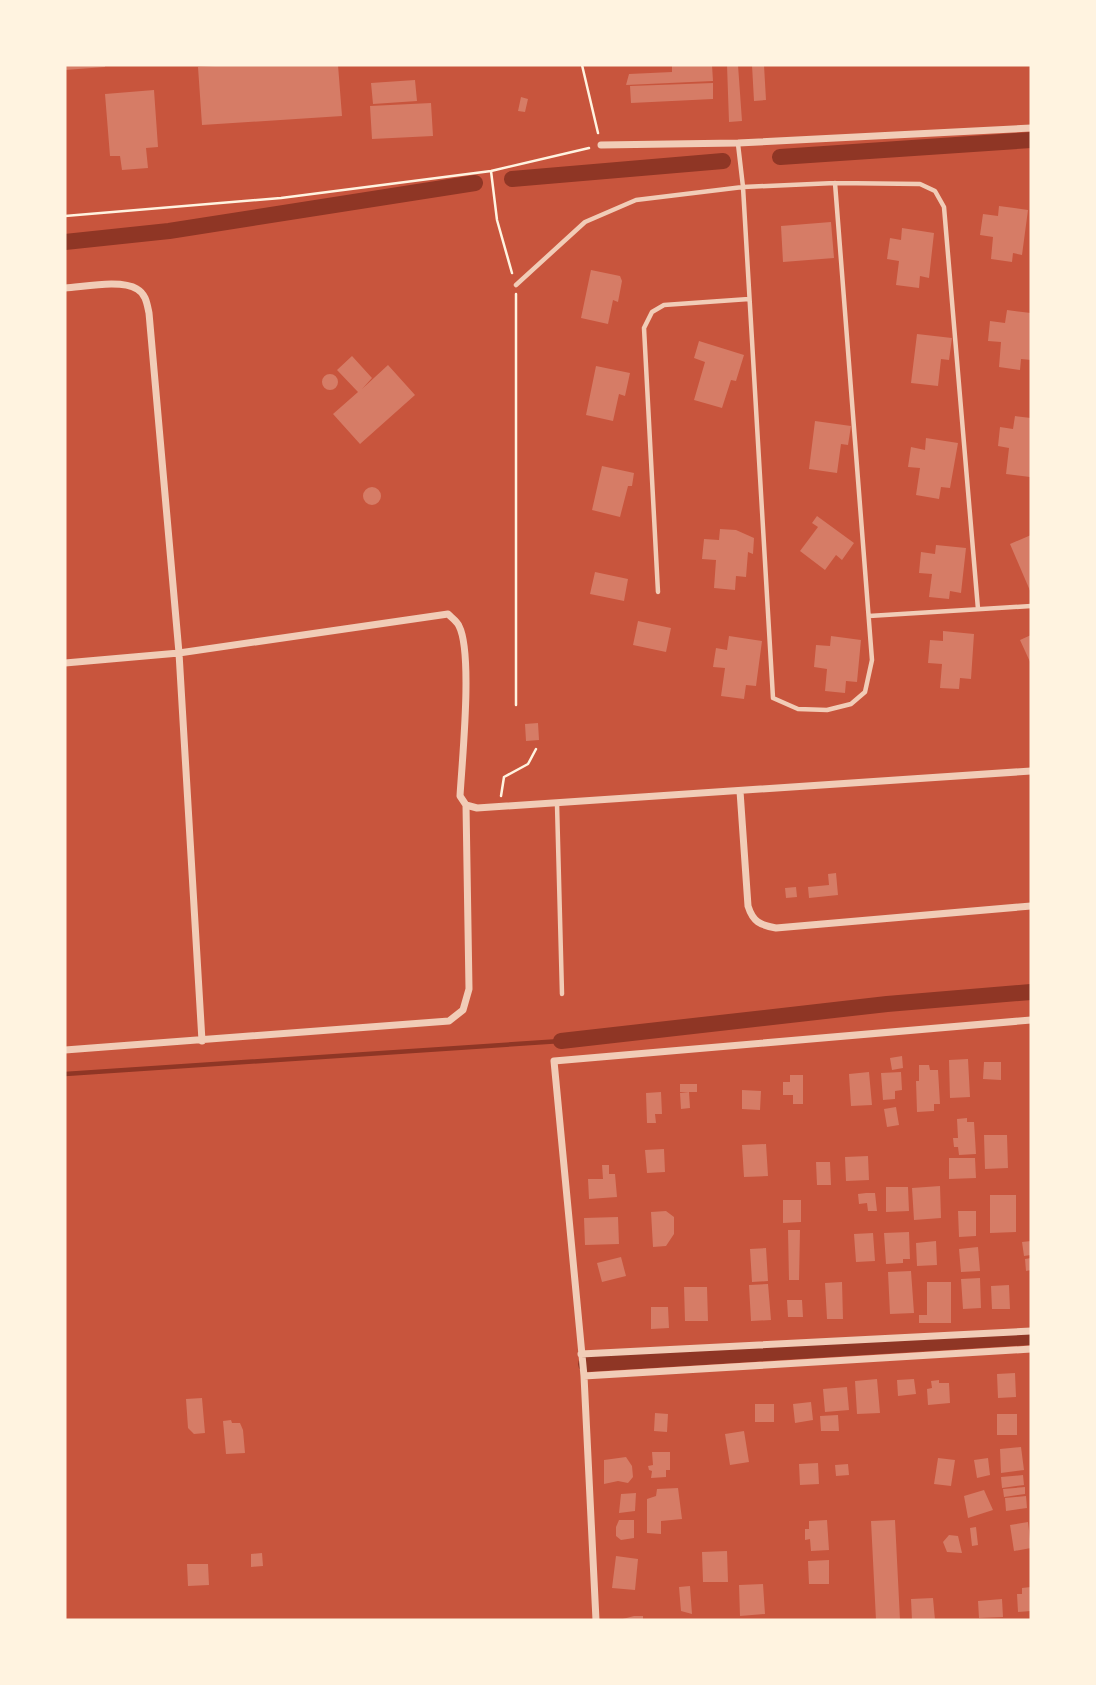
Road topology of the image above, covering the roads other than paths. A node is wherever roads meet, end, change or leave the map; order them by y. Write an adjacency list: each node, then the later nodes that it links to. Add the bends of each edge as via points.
1 (1031, 128): 2 (street)
2 (738, 143): 3 (street); 5 (lane)
3 (601, 145)
4 (835, 183): 5 (lane); 11 (lane, via 920,184 935,191 944,207); 12 (lane)
5 (743, 187): 6 (lane, via 636,200 585,222); 8 (lane)
6 (516, 285)
7 (65, 288): 13 (street, via 120,284 137,289 145,298)
8 (750, 299): 9 (lane, via 664,305 652,312 644,328); 12 (lane, via 773,698 798,709 827,710 851,704 865,692 872,660)
9 (659, 592)
10 (1031, 606): 11 (lane)
11 (978, 609): 12 (lane)
12 (869, 616)
13 (179, 653): 14 (street); 18 (street, via 448,614 459,624 464,646 460,796); 22 (street)
14 (65, 663)
15 (1031, 771): 16 (street)
16 (740, 790): 17 (street); 19 (street, via 748,906 759,925 776,928)
17 (557, 804): 18 (street); 20 (lane)
18 (466, 806): 22 (street, via 469,989 463,1010 449,1021)
19 (1031, 906)
20 (562, 994)
21 (1031, 1020): 26 (street, via 554,1063)
22 (202, 1041): 23 (street)
23 (65, 1050)
24 (1031, 1331): 26 (street)
25 (1031, 1349): 27 (street)
26 (581, 1354): 27 (street)
27 (584, 1376): 28 (street)
28 (596, 1620)

